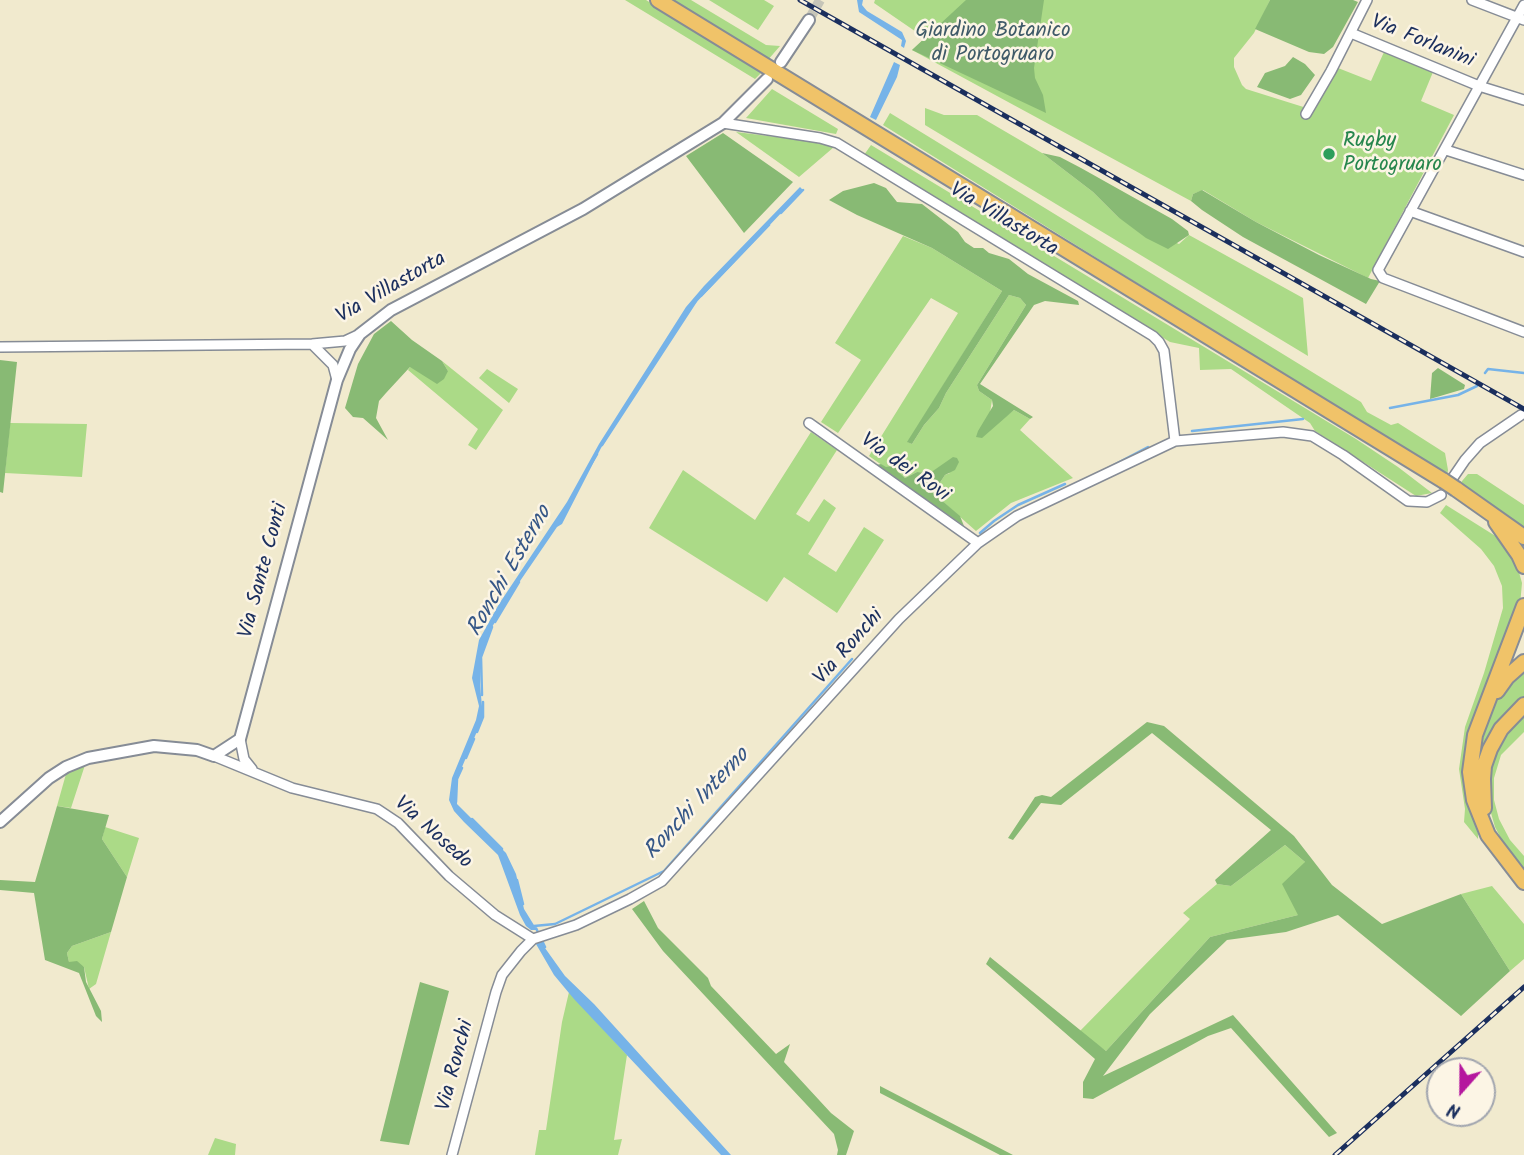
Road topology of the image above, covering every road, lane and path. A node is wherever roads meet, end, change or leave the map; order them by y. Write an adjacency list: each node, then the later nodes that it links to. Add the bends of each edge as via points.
1 (658, 0): 26 (highway)
2 (1367, 0): 7 (street, Via Forlanini)
3 (1472, 0): 5 (street)
4 (1524, 5): 5 (street)
5 (1521, 19): 10 (street)
6 (809, 20): 8 (street)
7 (1351, 33): 10 (street, Via Forlanini); 12 (street, Via Forlanini)
8 (780, 62)
9 (767, 79): 13 (street, Via Villastorta)
10 (1479, 86): 11 (street, Via Forlanini); 14 (street)
11 (1524, 100)
12 (1307, 114)
13 (723, 123): 19 (street, Via Villastorta, via 583,208 391,310); 25 (street, Via Villastorta, via 837,143 1153,336 1164,352)
14 (1446, 150): 15 (street); 16 (street)
15 (1524, 175)
16 (1410, 211): 17 (street); 18 (street, via 1379,265 1379,274)
17 (1524, 252)
18 (1524, 332)
19 (360, 334): 20 (street, Via Villastorta, via 345,341); 22 (street, Via Sante Conti)
20 (312, 344): 21 (street, Via Villastorta); 22 (street, via 333,365)
21 (0, 347)
22 (337, 380): 35 (street, Via Sante Conti)
23 (1521, 415): 26 (street, via 1480,443)
24 (809, 423): 29 (street, Via dei Rovi)
25 (1175, 441): 26 (street, Via Ronchi, via 1304,433 1408,501 1427,502); 29 (street, Via Ronchi, via 1017,516)
26 (1448, 486): 27 (highway)
27 (1487, 510): 28 (highway); 30 (highway)
28 (1524, 537)
29 (978, 543): 41 (street, Via Ronchi, via 899,619 662,881 576,925)
30 (1524, 566)
31 (1524, 606): 34 (highway)
32 (1524, 662): 34 (highway, via 1507,677)
33 (1524, 705): 39 (highway, via 1497,734 1483,779 1487,822)
34 (1479, 722): 39 (highway, via 1470,772 1474,800 1488,835)
35 (240, 739): 36 (street); 37 (street, via 244,759)
36 (214, 756): 37 (street, Via Nosedo); 38 (street, Via Nosedo, via 154,746 88,758 49,778)
37 (253, 770): 41 (street, Via Nosedo, via 292,788 377,809 398,823 495,915)
38 (0, 822)
39 (1513, 868): 40 (highway)
40 (1524, 882)
41 (533, 939): 42 (street, Via Ronchi, via 502,975)
42 (452, 1155)

